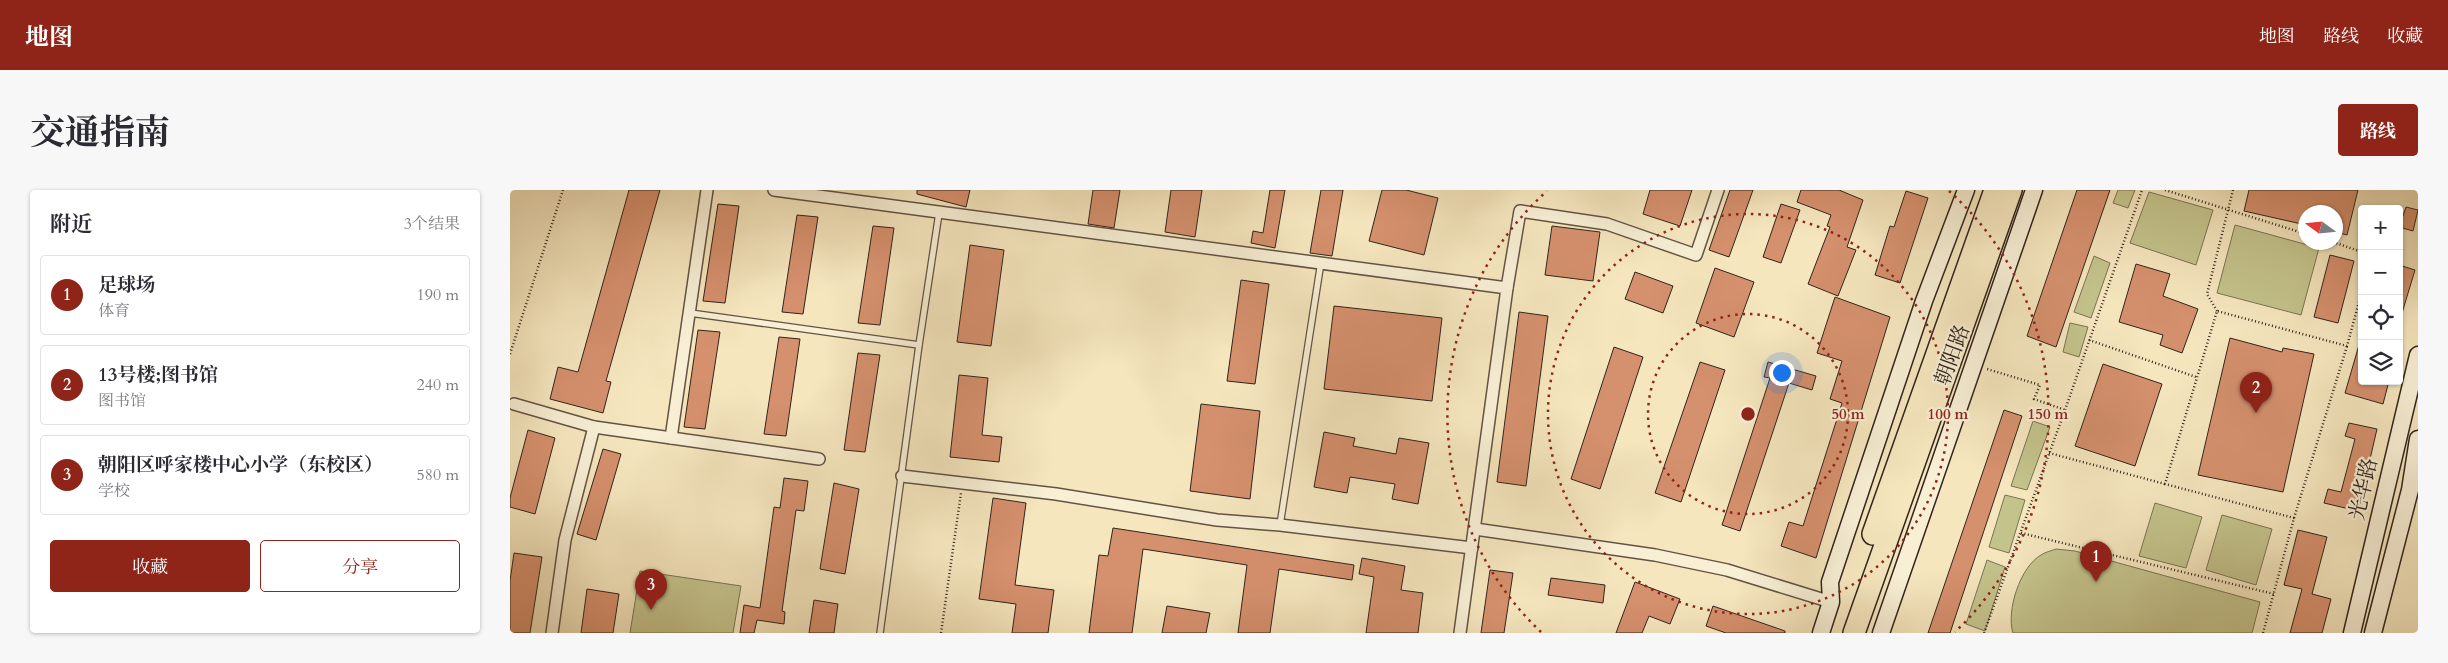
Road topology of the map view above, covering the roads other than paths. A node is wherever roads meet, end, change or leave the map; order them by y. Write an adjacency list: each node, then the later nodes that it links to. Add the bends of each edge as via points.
1 (707, 190): 11 (street)
2 (774, 190): 8 (street)
3 (1718, 190): 10 (street, via 1696,255 1607,224 1520,211)
4 (1966, 190): 25 (street, 朝阳路, via 1924,301 1830,582)
5 (1995, 190): 30 (highway, 朝阳路)
6 (2011, 190): 31 (highway, 朝阳路)
7 (2034, 190): 32 (street, 朝阳路)
8 (939, 213): 9 (street); 12 (lane)
9 (1321, 262): 10 (street); 22 (lane)
10 (1506, 288): 23 (street)
11 (690, 313): 12 (lane); 16 (street)
12 (918, 345): 21 (lane)
13 (2418, 356): 19 (street, 光华路)
14 (514, 404): 15 (street)
15 (594, 427): 16 (street); 26 (street, via 564,540)
16 (671, 438): 18 (street)
17 (2418, 439): 20 (street, 光华路)
18 (819, 459)
19 (2392, 460): 20 (street); 33 (street, 光华路)
20 (2416, 465): 34 (street, 光华路)
21 (902, 476): 22 (street, via 1056,494 1217,520); 27 (lane)
22 (1280, 525): 24 (street)
23 (1475, 529): 24 (street); 25 (street, via 1655,555 1727,570)
24 (1472, 548): 28 (street)
25 (1832, 602): 29 (street, 朝阳路)
26 (552, 633)
27 (880, 633)
28 (1460, 633)
29 (1821, 633)
30 (1840, 633)
31 (1854, 633)
32 (1881, 633)
33 (2352, 633)
34 (2373, 633)

